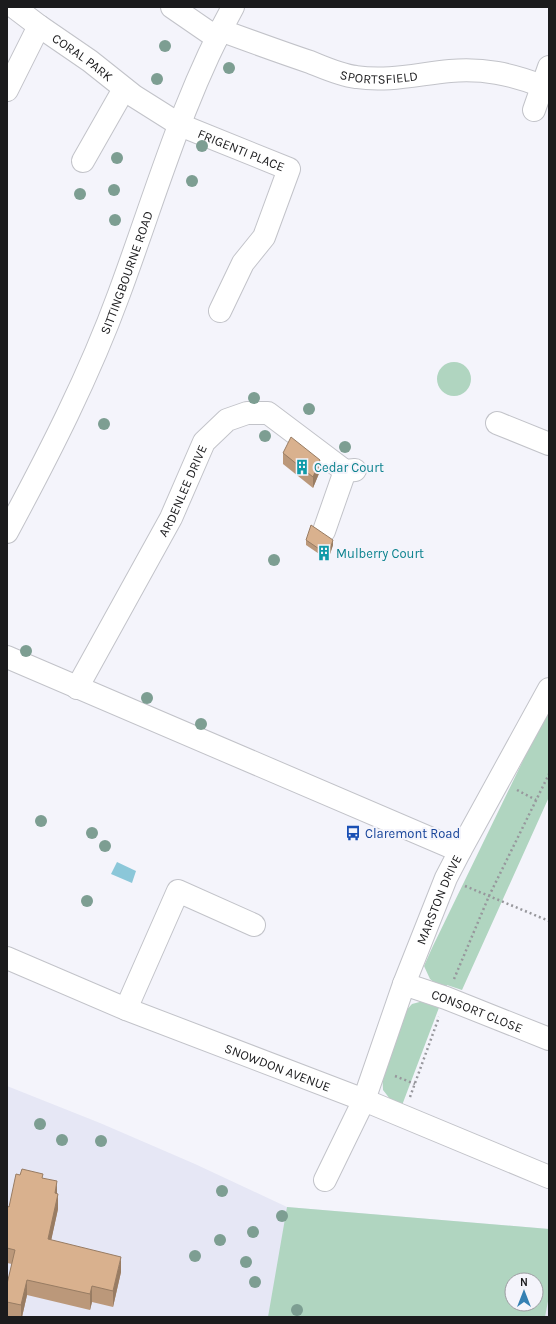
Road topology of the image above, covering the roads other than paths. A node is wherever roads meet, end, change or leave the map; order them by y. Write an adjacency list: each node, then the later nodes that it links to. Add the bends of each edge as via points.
1 (14, 7): 4 (main road, CORAL PARK)
2 (172, 7): 5 (main road, SPORTSFIELD)
3 (233, 7): 5 (main road, SITTINGBOURNE ROAD)
4 (39, 26): 7 (main road, CORAL PARK, via 90,61); 8 (main road, CORAL PARK)
5 (219, 34): 6 (main road, SPORTSFIELD, via 355,77 400,78 477,70 522,78); 10 (main road, SITTINGBOURNE ROAD)
6 (546, 76): 9 (main road, SPORTSFIELD)
7 (124, 89): 10 (main road, CORAL PARK); 11 (main road, CORAL PARK)
8 (7, 90)
9 (534, 110)
10 (180, 125): 12 (main road, FRIGENTI PLACE, via 289,169 264,237 243,263); 16 (main road, SITTINGBOURNE ROAD, via 119,295 85,379)
11 (83, 161)
12 (220, 311)
13 (496, 423): 14 (main road)
14 (549, 444)
15 (324, 531): 18 (main road, ARDENLEE DRIVE, via 350,470 268,413 247,413 227,420 204,442 171,518)
16 (7, 532)
17 (7, 658): 18 (main road)
18 (77, 688): 20 (main road)
19 (549, 689): 20 (main road, MARSTON DRIVE)
20 (460, 851): 23 (main road, MARSTON DRIVE, via 446,878)
21 (254, 925): 24 (main road, via 178,891)
22 (7, 958): 24 (main road, SNOWDON AVENUE)
23 (404, 984): 25 (main road, CONSORT CLOSE); 26 (main road, MARSTON DRIVE)
24 (126, 1009): 26 (main road, SNOWDON AVENUE)
25 (549, 1039)
26 (364, 1100): 27 (main road, SNOWDON AVENUE); 28 (main road, MARSTON DRIVE)
27 (549, 1177)
28 (325, 1180)

